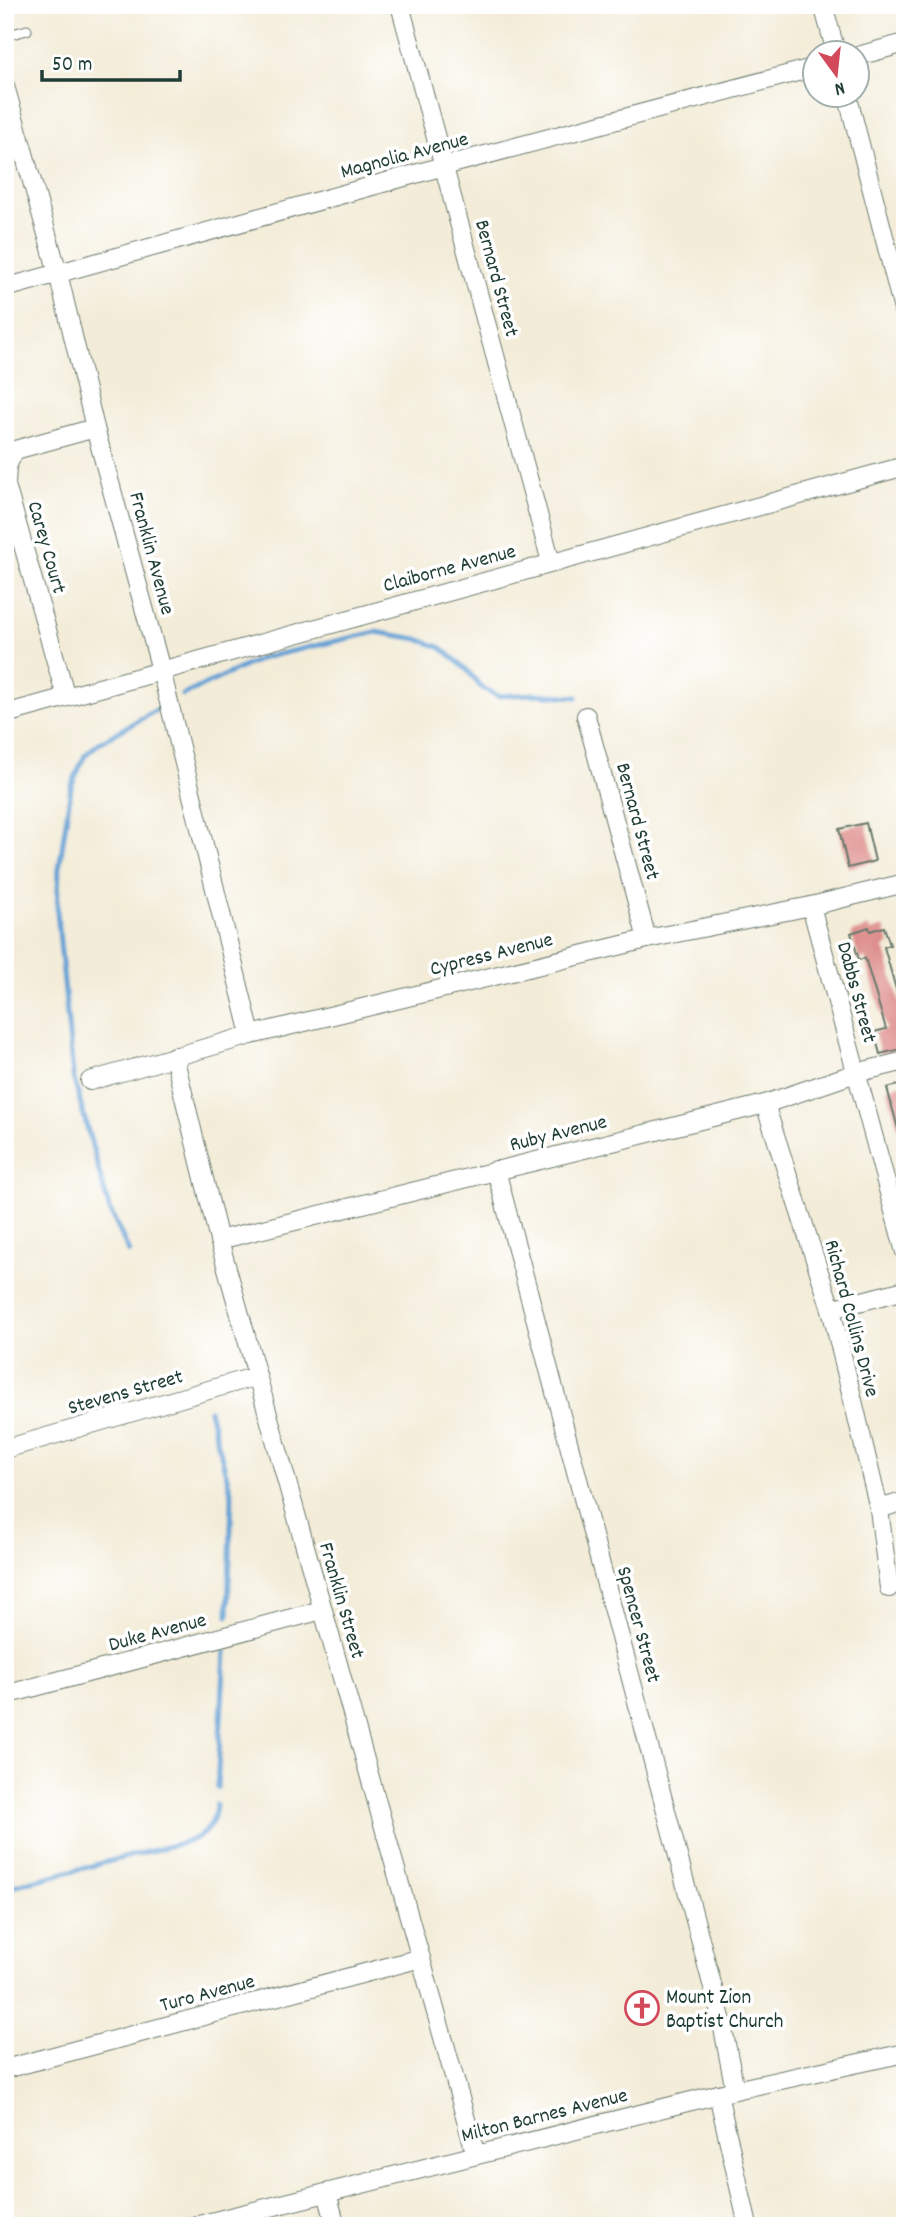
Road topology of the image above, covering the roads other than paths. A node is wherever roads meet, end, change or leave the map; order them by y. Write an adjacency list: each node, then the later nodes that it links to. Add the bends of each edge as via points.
1 (400, 5): 11 (street, Bernard Street)
2 (823, 5): 5 (street)
3 (27, 30): 4 (lane)
4 (5, 36)
5 (832, 38)
6 (905, 43): 7 (street)
7 (872, 52)
8 (802, 71): 11 (street, Magnolia Avenue)
9 (5, 86): 12 (street, Franklin Avenue)
10 (851, 108): 14 (street)
11 (444, 166): 12 (street, Magnolia Avenue); 17 (street, Bernard Street)
12 (58, 273): 13 (street, Magnolia Avenue); 15 (street, Franklin Avenue)
13 (5, 288)
14 (905, 317)
15 (95, 428): 18 (street, Franklin Avenue); 19 (street, Carey Court, via 15,450 7,466 6,485)
16 (905, 467): 17 (street, Claiborne Avenue)
17 (551, 562): 18 (street, Claiborne Avenue)
18 (161, 670): 19 (street, Claiborne Avenue); 25 (street, Franklin Avenue)
19 (66, 697): 20 (street, Claiborne Avenue)
20 (5, 714)
21 (586, 716): 24 (street, Bernard Street)
22 (905, 883): 23 (street, Cypress Avenue)
23 (811, 906): 24 (street, Cypress Avenue); 28 (street, Dabbs Street)
24 (647, 939): 25 (street, Cypress Avenue)
25 (251, 1035): 26 (street, Cypress Avenue)
26 (174, 1056): 29 (street, Cypress Avenue); 32 (street, Franklin Street)
27 (905, 1061): 28 (street, Ruby Avenue)
28 (856, 1073): 30 (street, Ruby Avenue); 33 (street, Dabbs Street)
29 (90, 1081)
30 (765, 1104): 31 (street, Ruby Avenue); 35 (street, Richard Collins Drive)
31 (496, 1170): 32 (street, Ruby Avenue); 46 (street, Spencer Street, via 717,2005)
32 (219, 1240): 36 (street, Franklin Street)
33 (905, 1252)
34 (905, 1290): 35 (street)
35 (831, 1309): 39 (street, Richard Collins Drive)
36 (257, 1376): 37 (street, Stevens Street); 41 (street, Franklin Street)
37 (5, 1449)
38 (905, 1502): 39 (street)
39 (879, 1508): 40 (street, Richard Collins Drive)
40 (889, 1588)
41 (321, 1610): 42 (street, Duke Avenue); 43 (street, Franklin Street)
42 (5, 1695)
43 (421, 1958): 45 (street, Turo Avenue); 47 (street, Franklin Street)
44 (905, 2053): 46 (street, Milton Barnes Avenue)
45 (5, 2069)
46 (727, 2092): 47 (street, Milton Barnes Avenue); 51 (street, Spencer Street)
47 (475, 2155): 48 (street, Milton Barnes Avenue)
48 (327, 2193): 49 (street, Milton Barnes Avenue); 50 (street)
49 (195, 2226)
50 (336, 2226)
51 (748, 2226)

